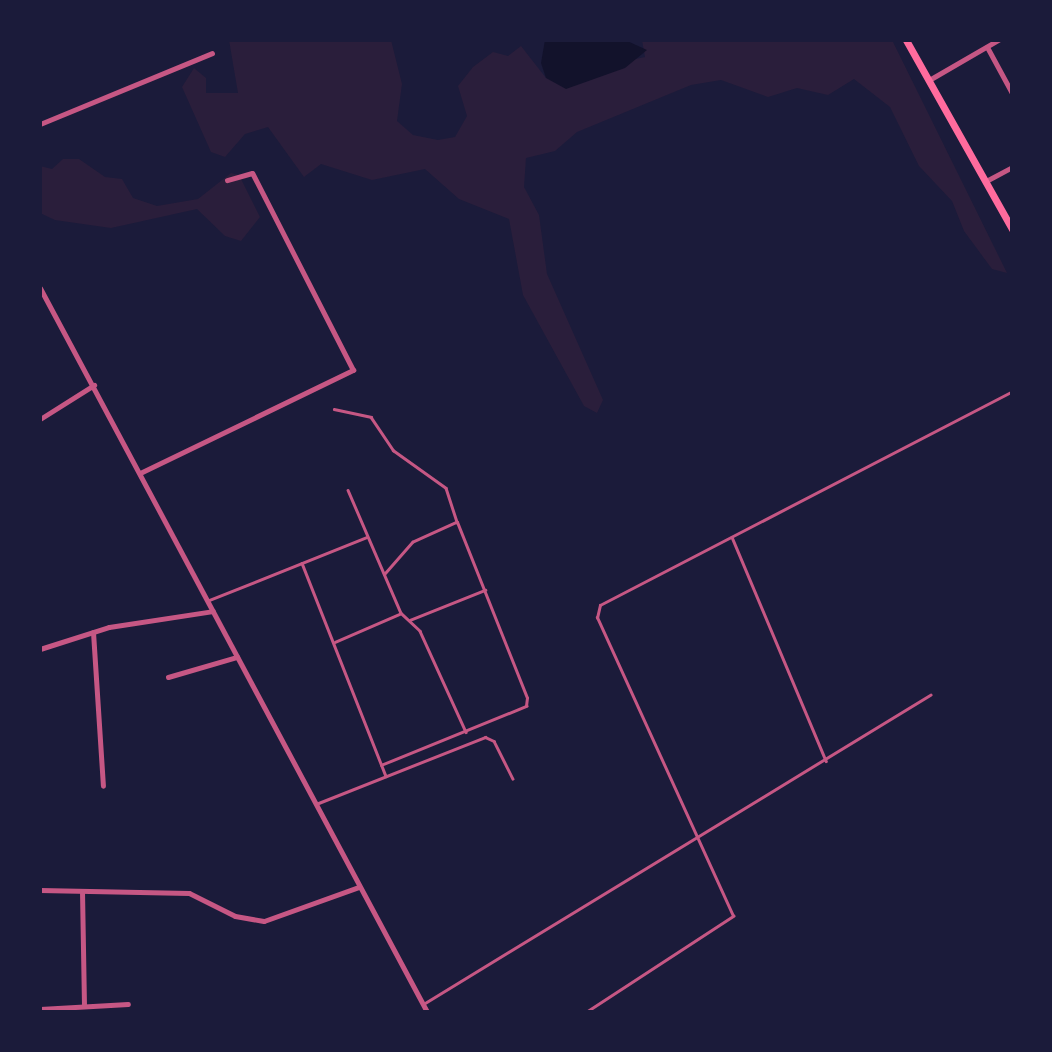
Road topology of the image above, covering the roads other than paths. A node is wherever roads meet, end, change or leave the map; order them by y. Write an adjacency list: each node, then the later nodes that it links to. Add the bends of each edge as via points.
1 (906, 40): 5 (main road)
2 (998, 40): 3 (street)
3 (987, 47): 5 (street); 6 (street)
4 (212, 53): 7 (street)
5 (929, 80): 10 (main road)
6 (1012, 93)
7 (40, 124)
8 (1012, 167): 10 (street)
9 (227, 180): 17 (street, via 252,173 353,370)
10 (986, 181): 11 (main road)
11 (1012, 229)
12 (40, 288): 13 (street)
13 (94, 385): 16 (street); 17 (street)
14 (1012, 391): 21 (lane)
15 (334, 409): 19 (lane, via 371,417 393,450 446,488)
16 (40, 419)
17 (140, 473): 25 (street)
18 (348, 490): 20 (lane)
19 (457, 522): 23 (lane, via 414,542); 24 (lane)
20 (367, 537): 22 (lane); 23 (lane)
21 (732, 537): 36 (lane); 42 (lane, via 597,610)
22 (302, 563): 25 (lane); 30 (lane)
23 (385, 574): 27 (lane)
24 (487, 589): 28 (lane); 35 (lane, via 526,706)
25 (207, 601): 26 (street)
26 (213, 611): 29 (street); 32 (street)
27 (401, 613): 28 (lane); 30 (lane)
28 (410, 620): 35 (lane)
29 (93, 632): 31 (street); 40 (street)
30 (335, 642): 37 (lane)
31 (40, 649)
32 (237, 657): 33 (street); 41 (street)
33 (169, 677)
34 (930, 695): 36 (lane)
35 (466, 732): 37 (lane)
36 (826, 761): 42 (lane)
37 (381, 765): 38 (lane)
38 (386, 776): 39 (lane, via 485,737 494,741); 41 (lane)
39 (513, 779)
40 (103, 786)
41 (316, 804): 43 (street)
42 (696, 839): 47 (lane); 51 (lane, via 732,909 730,923)
43 (359, 887): 45 (street, via 264,921 235,916 189,893); 47 (street)
44 (40, 890): 45 (street)
45 (82, 891): 48 (street)
46 (128, 1004): 48 (street)
47 (422, 1005): 50 (street)
48 (84, 1006): 49 (street)
49 (40, 1009)
50 (427, 1012)
51 (586, 1012)

